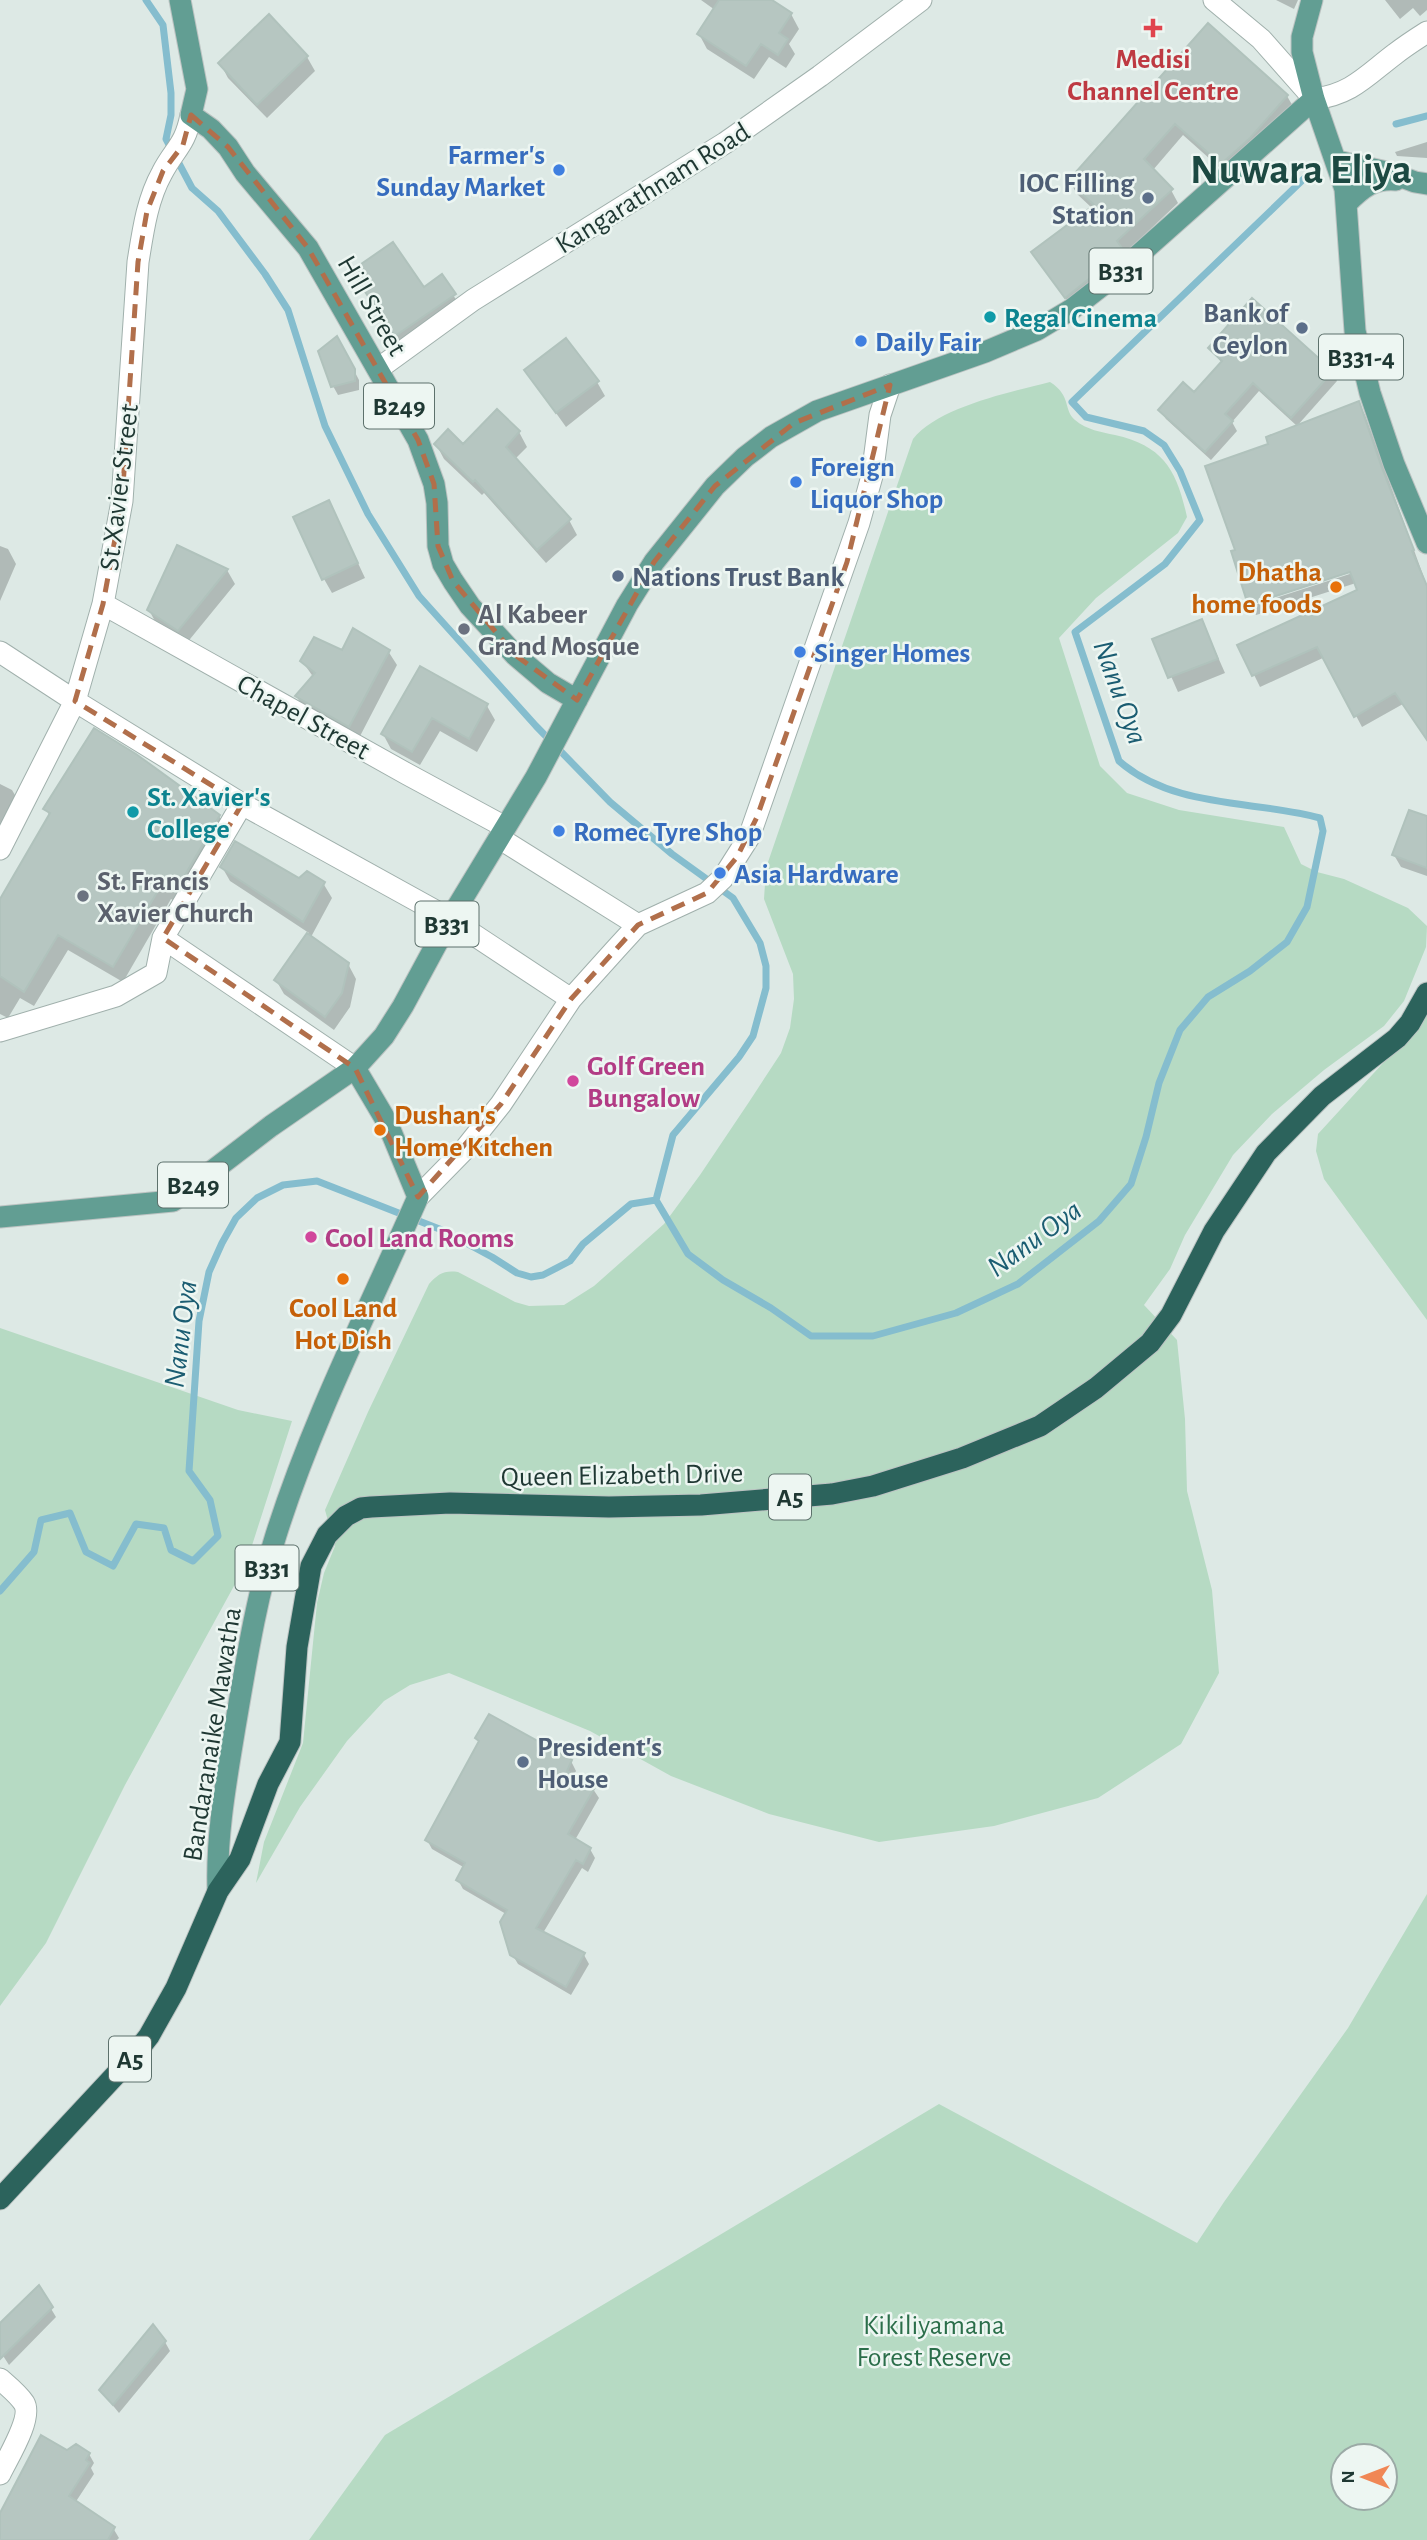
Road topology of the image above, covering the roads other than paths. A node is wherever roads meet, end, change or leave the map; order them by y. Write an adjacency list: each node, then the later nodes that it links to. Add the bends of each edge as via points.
1 (180, 0): 7 (main road, via 197,89)
2 (921, 0): 11 (street, Kangarathnam Road, via 725,143 472,300)
3 (1214, 0): 6 (street, via 1261,38)
4 (1312, 0): 6 (main road, via 1302,52)
5 (1427, 32): 6 (street, via 1346,91)
6 (1314, 99): 8 (main road, B331-4); 12 (main road, B331, via 1118,274 1072,309 985,352)
7 (191, 115): 11 (main road, Hill Street / B249, via 228,147 308,248); 15 (street, St.Xavier Street, via 183,145 163,171 147,211 138,262 122,501)
8 (1337, 161): 9 (main road); 10 (main road, B331-4)
9 (1421, 183): 10 (main road, via 1374,181)
10 (1347, 203): 13 (main road, B331-4, via 1355,331 1394,464)
11 (378, 369): 18 (main road, Hill Street / B249, via 428,465 443,564 470,606)
12 (890, 385): 18 (main road, B331, via 794,423 744,457 715,486 654,562); 23 (street, via 880,415 872,476 847,562 748,837 723,878 707,893)
13 (1420, 508): 14 (main road, B331-4)
14 (1427, 543)
15 (103, 604): 17 (street, St.Xavier Street); 20 (street, Chapel Street)
16 (0, 652): 17 (street)
17 (75, 701): 19 (street); 21 (street, St.Xavier Street)
18 (572, 709): 20 (main road, B331)
19 (242, 804): 22 (street); 24 (street)
20 (502, 832): 22 (main road, B331); 23 (street, Chapel Street)
21 (0, 849)
22 (450, 919): 26 (street); 28 (main road, B331, via 384,1036)
23 (638, 925): 26 (street)
24 (163, 938): 27 (street, via 156,973 116,996); 28 (street)
25 (1427, 993): 31 (highway, Queen Elizabeth Drive / A5, via 1397,1038 1322,1096 1266,1153 1220,1221 1171,1315 1150,1343 1040,1426 962,1458 873,1486 825,1495 608,1507 450,1503 361,1508 346,1516 327,1535 312,1566 297,1647 290,1742 268,1784 240,1859)
26 (571, 999): 29 (street, via 501,1104)
27 (0, 1031)
28 (355, 1068): 29 (main road, via 387,1122); 30 (main road, B249, via 173,1201)
29 (417, 1200): 31 (main road, Bandaranaike Mawatha / B331, via 314,1432 265,1575 218,1830)
30 (0, 1217)
31 (218, 1891): 32 (highway, A5, via 176,1988 149,2036)
32 (0, 2199)
33 (0, 2379): 34 (street, via 25,2404 26,2414)
34 (0, 2474)

